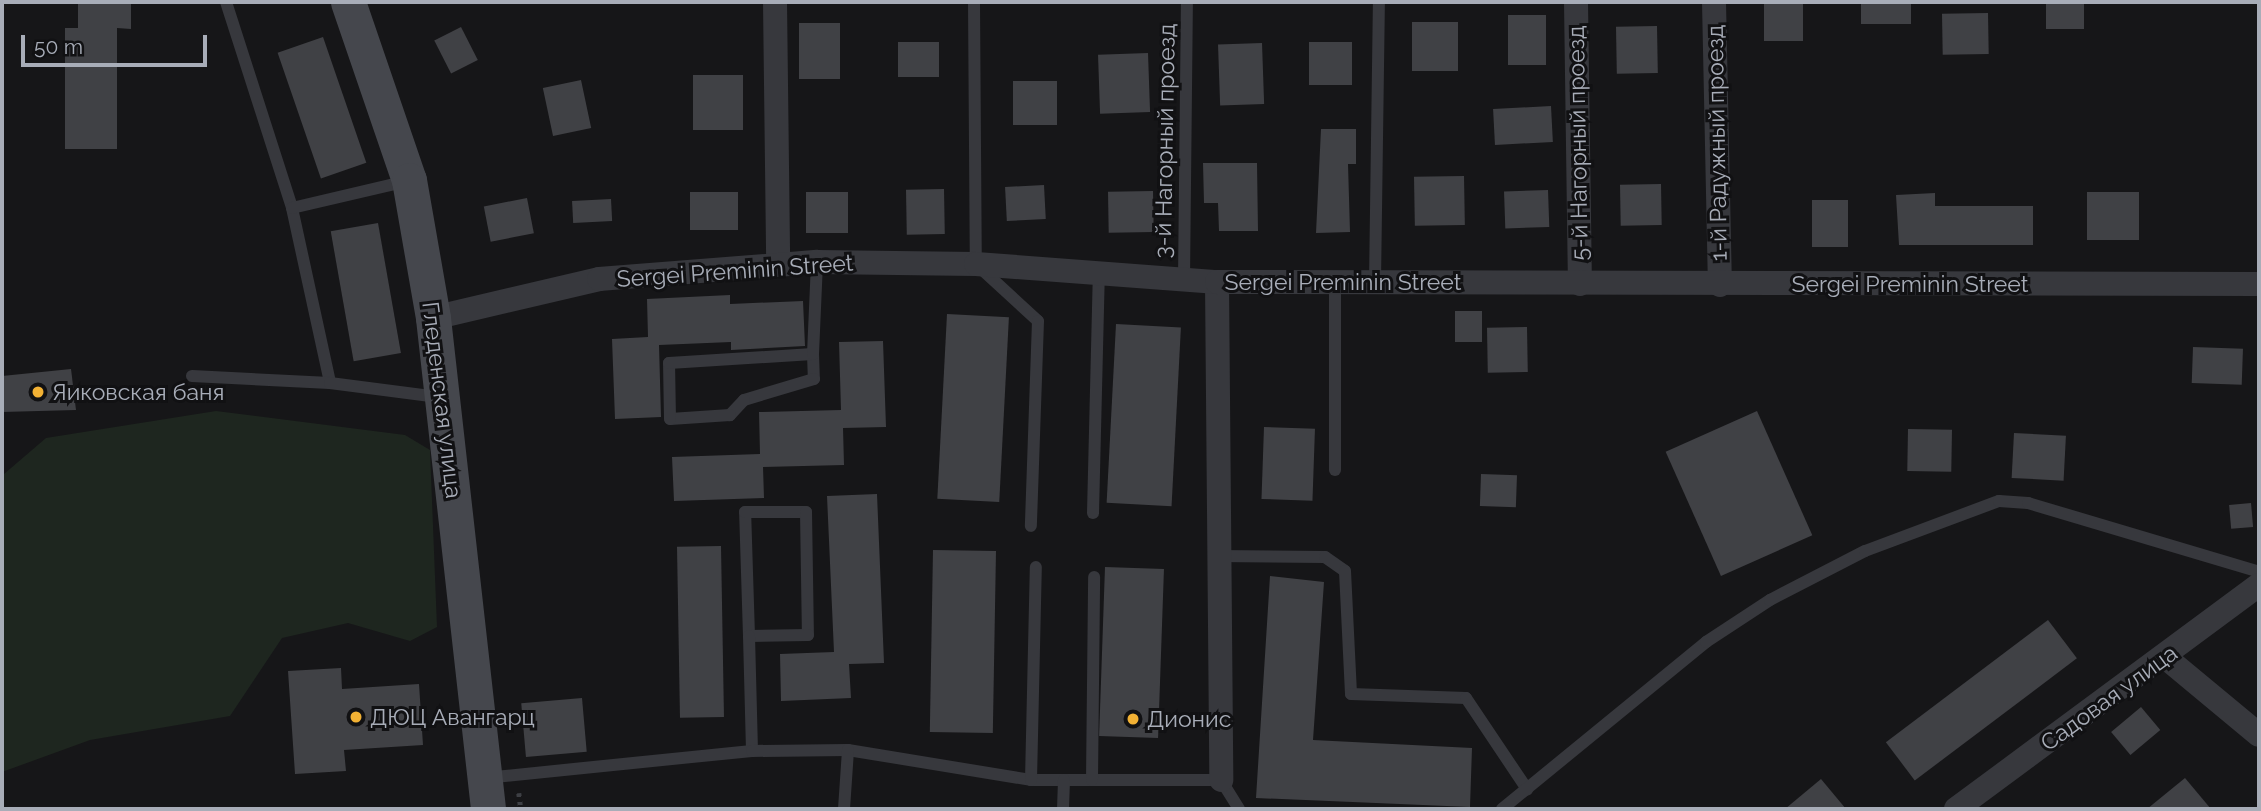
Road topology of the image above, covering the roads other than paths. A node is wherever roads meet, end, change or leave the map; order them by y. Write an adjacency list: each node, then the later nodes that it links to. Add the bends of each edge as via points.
1 (226, 2): 10 (lane)
2 (348, 2): 9 (main road, Гледенская улица)
3 (775, 2): 12 (street)
4 (974, 2): 13 (lane)
5 (1187, 2): 15 (lane, 3-й Нагорный проезд)
6 (1379, 2): 18 (lane)
7 (1576, 2): 19 (street, 5-й Нагорный проезд)
8 (1714, 2): 21 (street, 1-й Радужный проезд)
9 (409, 180): 10 (lane); 22 (main road, Гледенская улица)
10 (292, 208): 25 (lane)
11 (817, 262): 12 (street, Sergei Preminin Street); 13 (street, Sergei Preminin Street); 23 (lane)
12 (778, 263): 22 (street, Sergei Preminin Street, via 599,279)
13 (975, 264): 14 (street, Sergei Preminin Street); 29 (lane, via 1038,321)
14 (1099, 272): 15 (street, Sergei Preminin Street); 28 (lane)
15 (1184, 280): 17 (street, Sergei Preminin Street)
16 (1335, 281): 17 (street, Sergei Preminin Street); 18 (street, Sergei Preminin Street); 27 (lane)
17 (1217, 282): 30 (street)
18 (1375, 282): 19 (street, Sergei Preminin Street)
19 (1580, 284): 21 (street, Sergei Preminin Street)
20 (2259, 284): 21 (street, Sergei Preminin Street)
21 (1720, 285)
22 (433, 318): 26 (main road, Гледенская улица)
23 (813, 354): 23 (lane, via 669,363 670,419 730,415 744,400 814,379)
24 (192, 376): 25 (lane)
25 (330, 383): 26 (lane)
26 (442, 398): 45 (main road, Гледенская улица)
27 (1335, 470)
28 (1093, 513)
29 (1031, 526)
30 (1214, 555): 43 (street); 44 (lane, via 1325,557 1345,571 1351,694 1466,698)
31 (1036, 567): 40 (lane)
32 (2259, 572): 44 (lane, via 2028,503 1999,500 1866,551 1770,600 1706,642)
33 (1094, 576): 42 (lane)
34 (2259, 585): 36 (street, Садовая улица)
35 (749, 636): 35 (lane, via 808,635 806,512 745,512); 39 (lane)
36 (2165, 657): 37 (street); 50 (street, Садовая улица)
37 (2259, 735)
38 (848, 750): 39 (lane); 40 (lane); 46 (lane)
39 (752, 751): 45 (lane)
40 (1031, 780): 41 (lane)
41 (1064, 780): 42 (lane); 47 (lane)
42 (1092, 780): 43 (lane)
43 (1221, 780): 48 (lane)
44 (1527, 789): 49 (lane)
45 (486, 793)
46 (844, 809)
47 (1063, 809)
48 (1239, 809)
49 (1503, 809)
50 (1956, 809)

